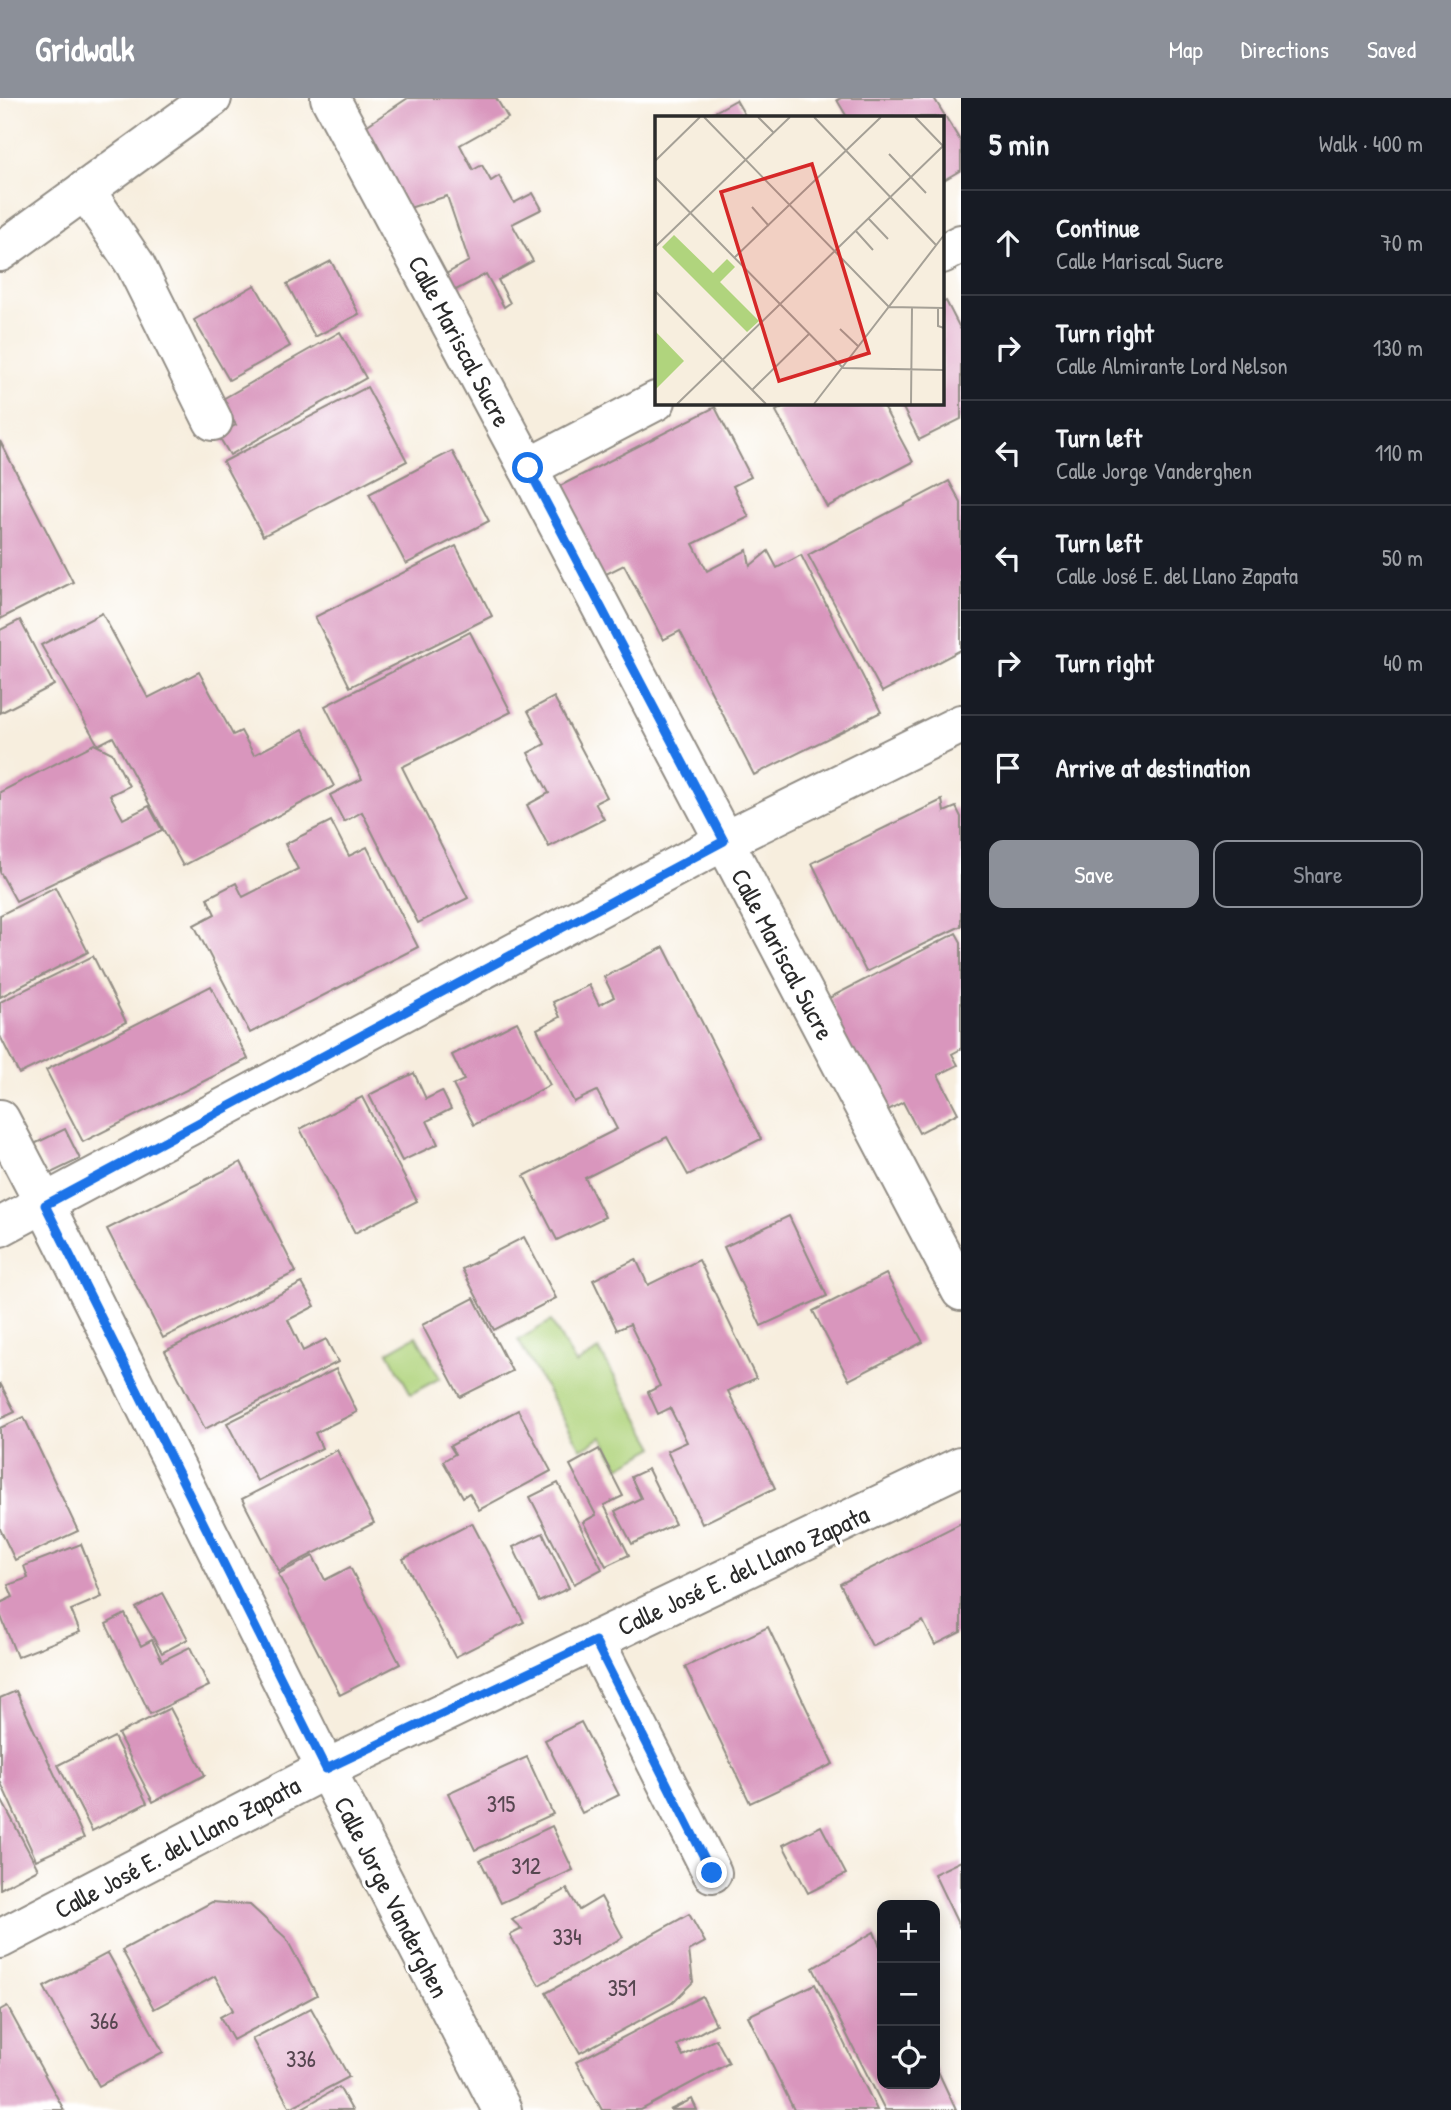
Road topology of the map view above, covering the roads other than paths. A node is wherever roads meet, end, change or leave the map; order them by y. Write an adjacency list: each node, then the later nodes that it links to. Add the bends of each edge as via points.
1 (212, 98): 3 (street)
2 (330, 98): 9 (street, Calle Mariscal Sucre)
3 (85, 190): 5 (street); 8 (street, via 135,264)
4 (961, 244): 6 (street)
5 (0, 252)
6 (944, 253)
7 (655, 402): 9 (street)
8 (213, 421)
9 (528, 468): 11 (street, Calle Mariscal Sucre)
10 (961, 724): 11 (street)
11 (724, 841): 13 (street); 15 (street, Calle Mariscal Sucre)
12 (0, 1119): 13 (street, Calle Jorge Vanderghen)
13 (45, 1205): 14 (street); 18 (street, Calle Jorge Vanderghen)
14 (0, 1227)
15 (961, 1291)
16 (961, 1466): 17 (street, Calle José E. del Llano Zapata)
17 (595, 1641): 18 (street, Calle José E. del Llano Zapata); 19 (street)
18 (326, 1769): 20 (street, Calle José E. del Llano Zapata); 21 (street, Calle Jorge Vanderghen)
19 (712, 1873)
20 (0, 1939)
21 (502, 2110)

